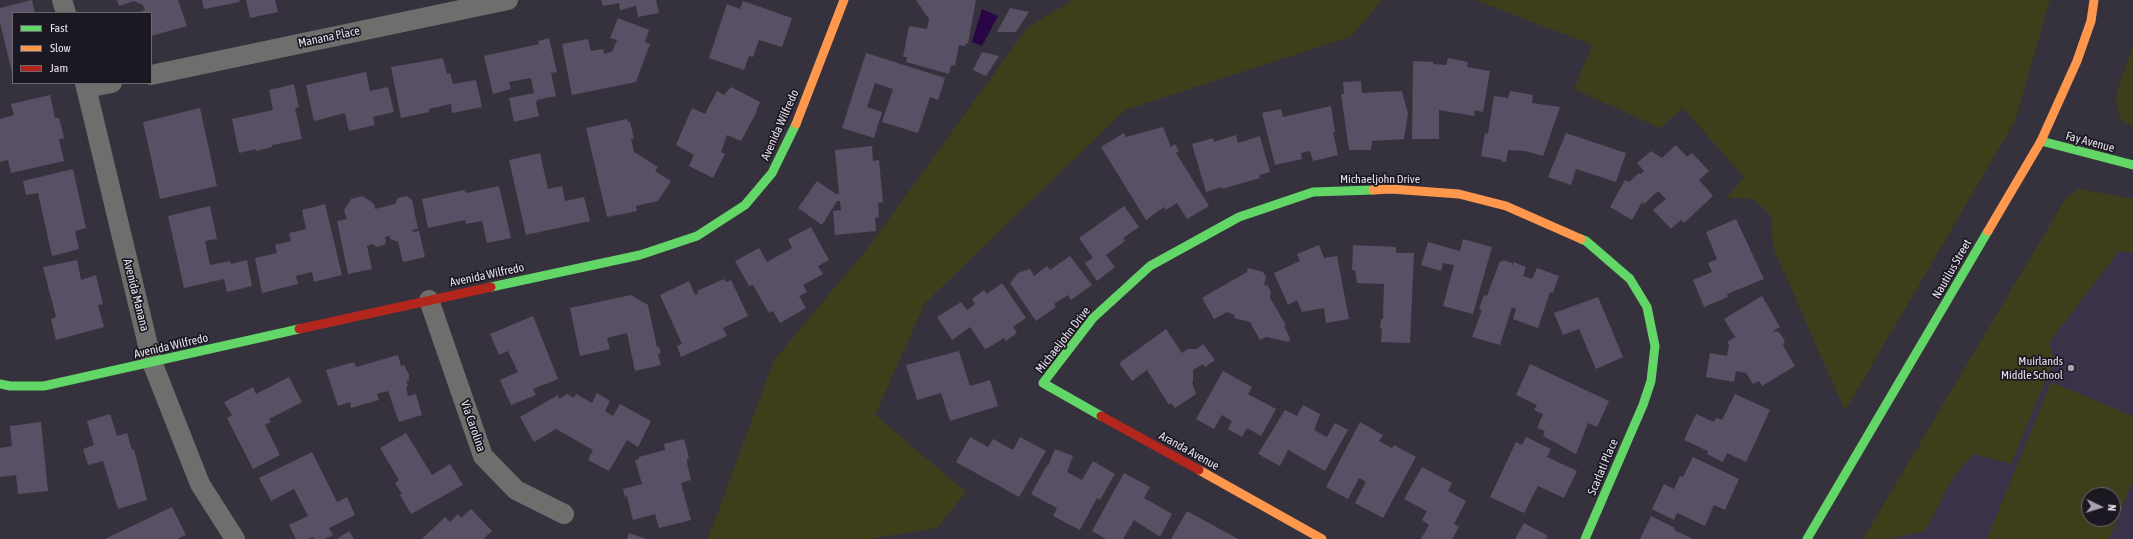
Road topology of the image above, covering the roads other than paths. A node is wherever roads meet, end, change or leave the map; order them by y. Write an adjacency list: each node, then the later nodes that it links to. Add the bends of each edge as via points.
1 (62, 0): 5 (street)
2 (508, 0): 6 (street, Manana Place)
3 (844, 0): 11 (street, Avenida Wilfredo, via 792,133 772,173 745,205 697,236 640,255)
4 (2094, 0): 9 (street, Nautilus Street, via 2091,21 2077,61)
5 (66, 12)
6 (152, 75)
7 (103, 84): 8 (street)
8 (85, 86): 12 (street, Avenida Manana)
9 (2041, 141): 10 (street, Fay Avenue); 20 (street, Nautilus Street)
10 (2133, 165)
11 (429, 300): 12 (street, Avenida Wilfredo); 16 (street, Via Carolina, via 483,456 516,490)
12 (152, 362): 13 (street, Avenida Wilfredo, via 44,386); 17 (street, Avenida Manana, via 200,484)
13 (0, 384)
14 (1044, 384): 15 (street, Michaeljohn Drive, via 1093,318 1150,266 1238,217 1313,192 1391,189 1459,194 1506,206 1586,241 1630,279 1647,307 1655,346 1651,380); 18 (street, Aranda Avenue)
15 (1643, 405): 19 (street, Scarlati Place)
16 (564, 514)
17 (235, 539)
18 (1322, 539)
19 (1585, 539)
20 (1807, 539)

